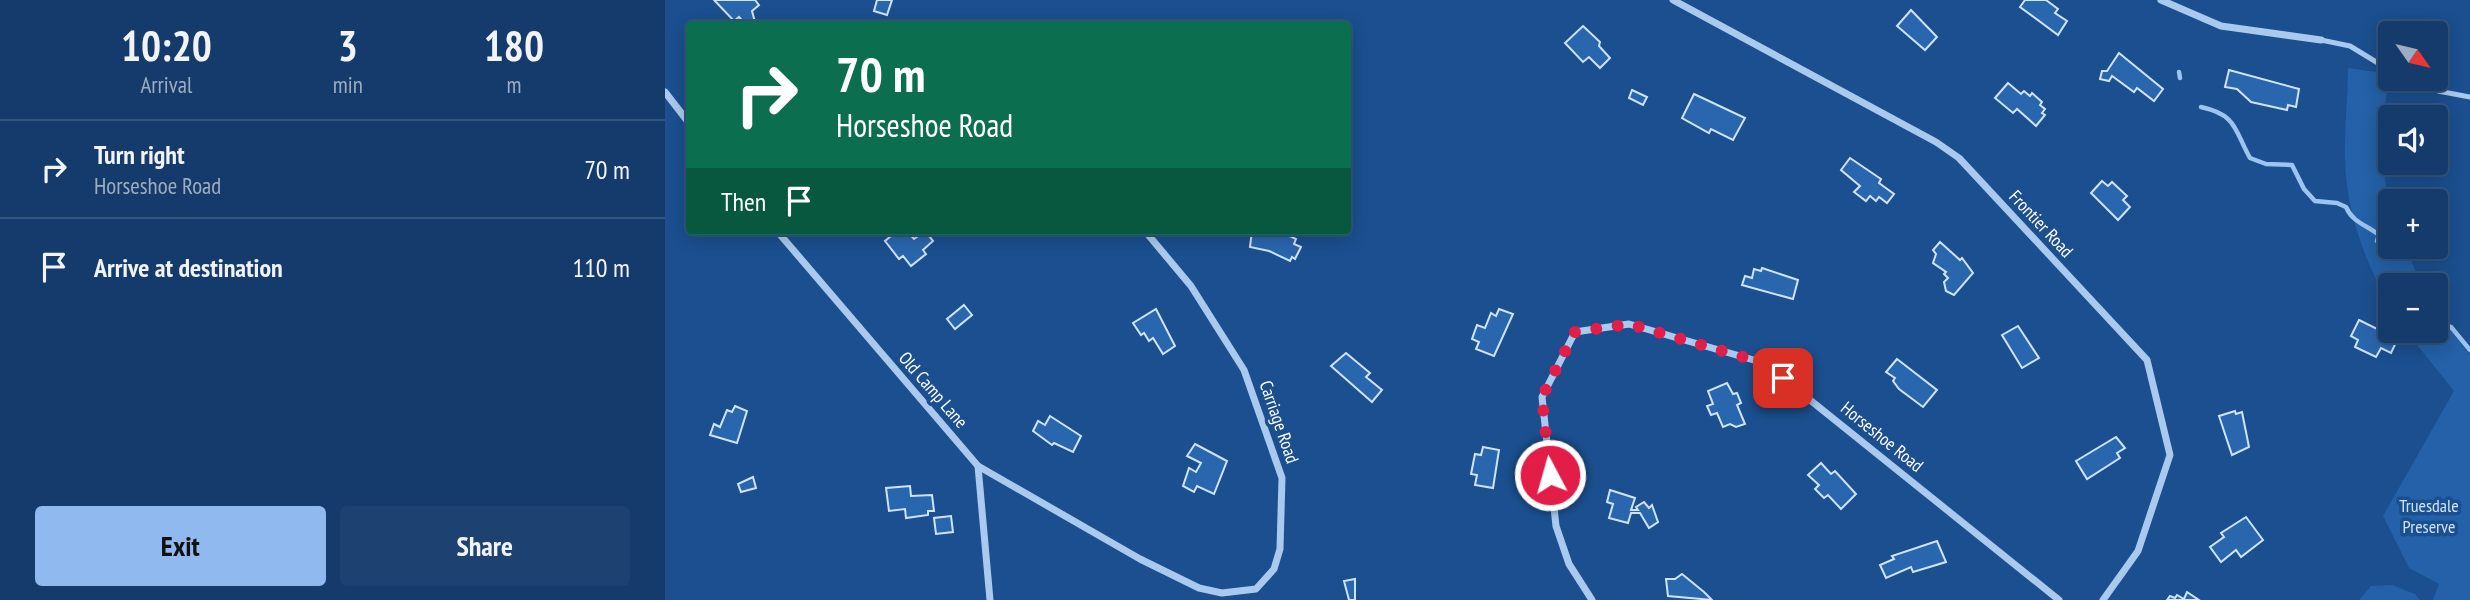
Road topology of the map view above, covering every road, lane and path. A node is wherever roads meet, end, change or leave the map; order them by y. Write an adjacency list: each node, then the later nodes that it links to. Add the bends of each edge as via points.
1 (1673, 0): 15 (street, Frontier Road, via 1959,158 2147,360 2170,454 2138,551)
2 (2161, 0): 3 (street, via 2221,26)
3 (2321, 40): 4 (lane, via 2350,46)
4 (2378, 63)
5 (2438, 91): 7 (lane)
6 (665, 92): 8 (street)
7 (2470, 97)
8 (686, 119)
9 (780, 235): 11 (street, Old Camp Lane)
10 (1148, 235): 11 (street, Carriage Road, via 1191,286 1244,370 1282,478 1280,549 1274,569 1256,589 1222,593 1199,588)
11 (978, 466): 12 (street)
12 (990, 600)
13 (1592, 600): 14 (street, Horseshoe Road, via 1569,564 1556,526 1542,397 1575,332 1629,324 1764,363)
14 (2059, 600)
15 (2103, 600)

